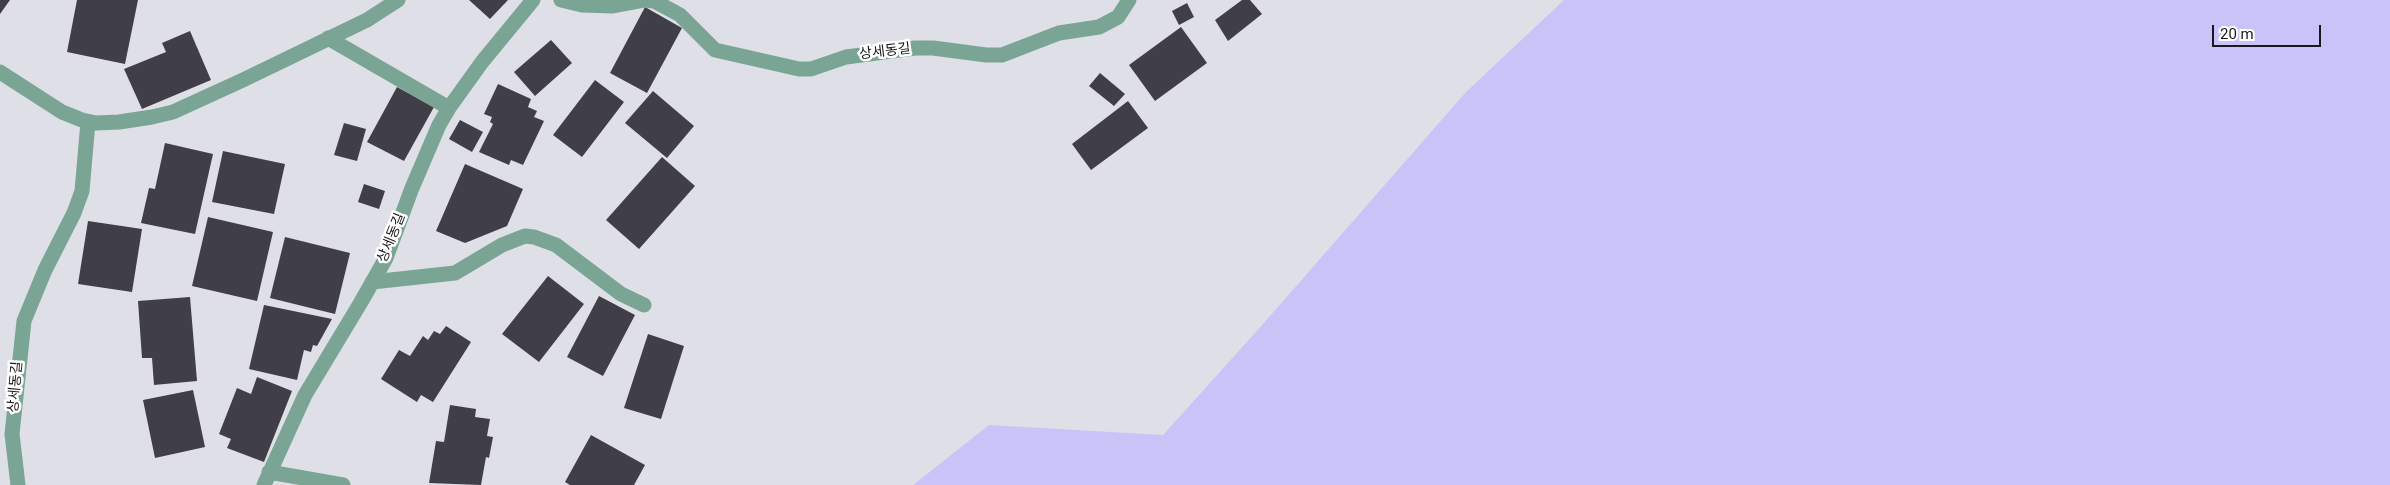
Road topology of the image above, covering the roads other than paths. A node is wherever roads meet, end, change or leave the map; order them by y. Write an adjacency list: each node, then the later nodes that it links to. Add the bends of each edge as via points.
1 (398, 0): 6 (lane, via 367,20)
2 (533, 0): 8 (lane, 상세동길)
3 (561, 0): 4 (lane, 상세동길, via 582,5 613,6)
4 (645, 0): 5 (lane, 상세동길, via 680,16 714,50 811,69 846,56 915,48 1002,54 1058,33 1099,27 1118,17)
5 (1129, 0)
6 (328, 38): 8 (lane); 9 (lane, via 173,112 119,122)
7 (0, 72): 9 (lane, via 62,112)
8 (449, 108): 10 (lane, 상세동길, via 422,164 386,258)
9 (88, 122): 13 (lane, 상세동길, via 82,191 24,322 12,434)
10 (372, 282): 11 (lane, via 454,273 502,245 525,236 556,245 621,294); 12 (lane, 상세동길, via 305,395)
11 (644, 305)
12 (266, 478): 14 (lane)
13 (18, 485)
14 (343, 485)

